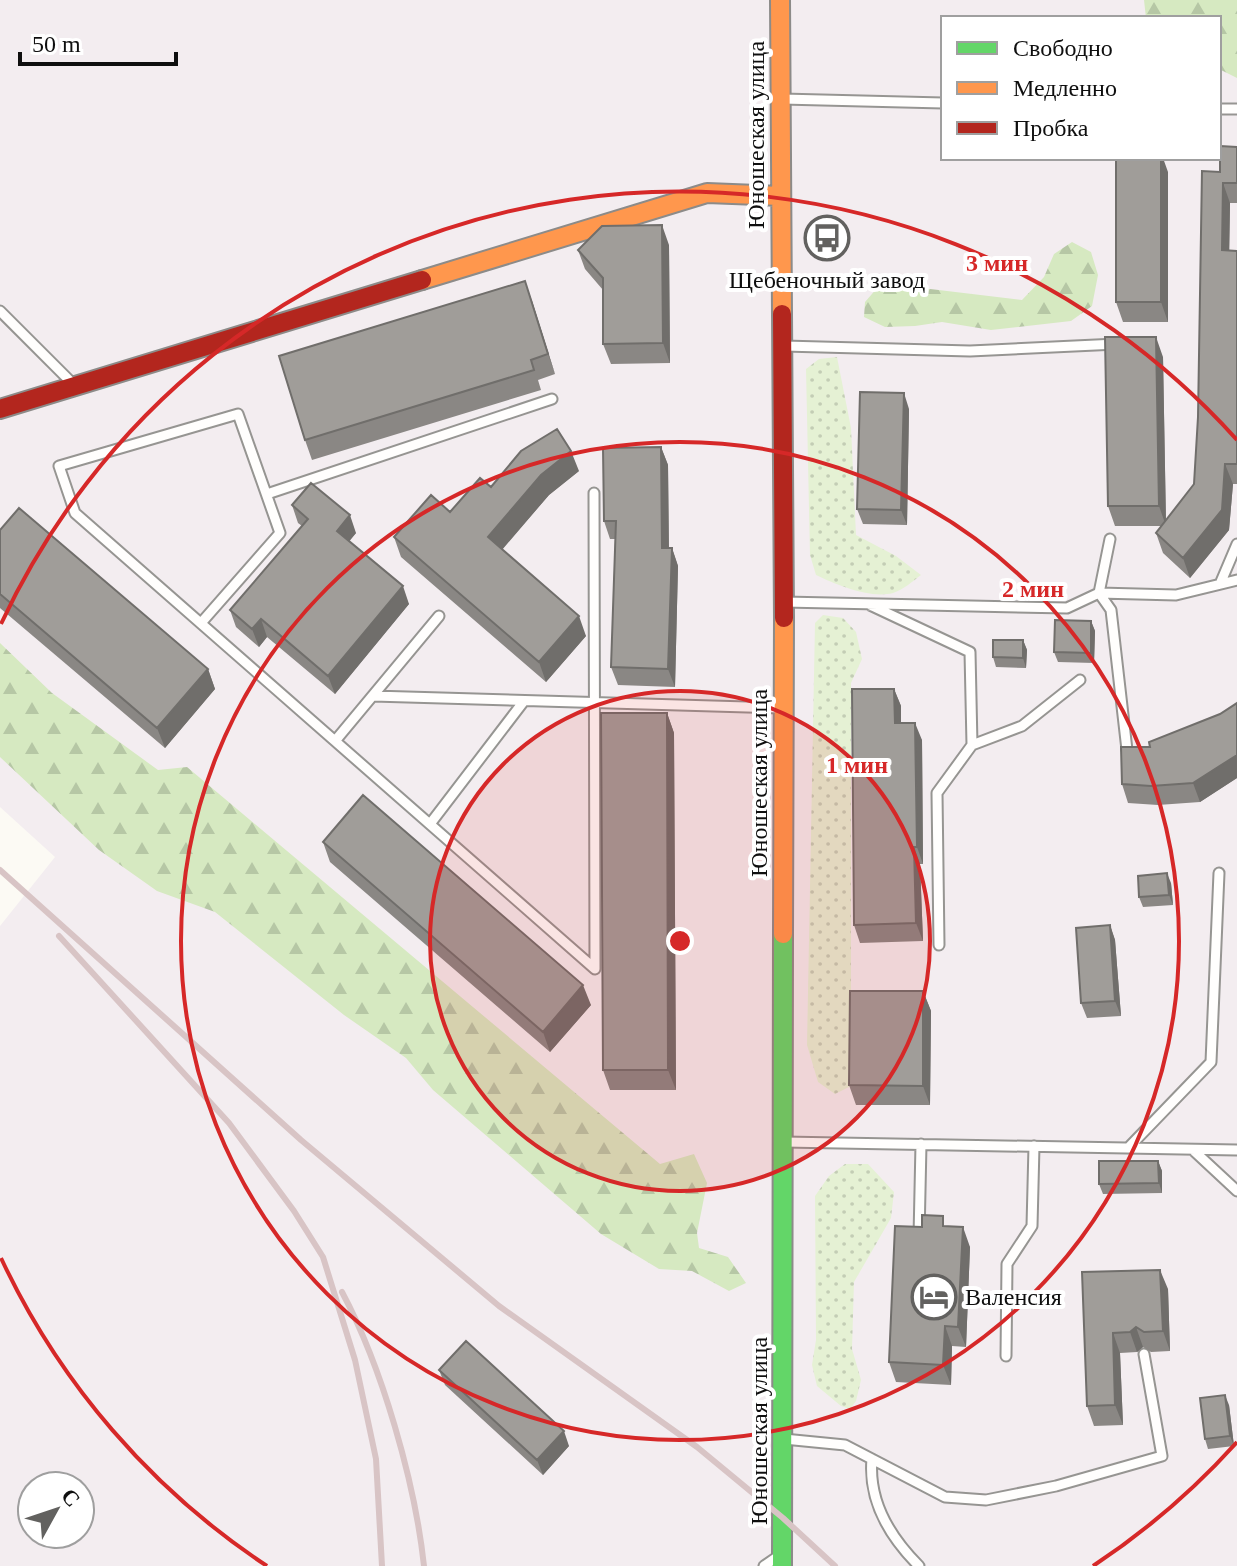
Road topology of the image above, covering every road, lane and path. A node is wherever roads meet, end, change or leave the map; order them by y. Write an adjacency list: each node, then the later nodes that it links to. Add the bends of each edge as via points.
1 (780, 0): 2 (street, Юношеская улица)
2 (781, 99): 3 (lane); 4 (street, Юношеская улица)
3 (941, 103)
4 (781, 196): 7 (street, Юношеская улица); 8 (street, via 707,193)
5 (0, 311): 8 (lane)
6 (1135, 343): 7 (lane, via 970,351)
7 (782, 346): 18 (street, Юношеская улица)
8 (75, 386): 10 (street)
9 (552, 399): 12 (lane)
10 (0, 409)
11 (594, 493): 25 (lane)
12 (267, 494): 21 (lane, via 280,533); 21 (lane, via 238,414 59,466 75,513)
13 (1110, 539): 17 (lane)
14 (1237, 544): 16 (lane)
15 (1237, 580): 16 (lane)
16 (1220, 584): 17 (lane, via 1176,595)
17 (1099, 593): 19 (lane, via 1067,608); 29 (lane, via 1111,610)
18 (784, 602): 19 (lane); 26 (street, Юношеская улица)
19 (867, 603): 28 (lane, via 970,652)
20 (439, 616): 23 (lane)
21 (201, 623): 27 (lane)
22 (1080, 680): 28 (lane, via 1022,726)
23 (373, 696): 24 (lane); 27 (lane)
24 (524, 701): 25 (lane); 30 (lane)
25 (594, 703): 26 (lane); 30 (lane, via 595,969)
26 (784, 708): 33 (street, Юношеская улица)
27 (335, 741): 30 (lane)
28 (972, 745): 32 (lane, via 937,793)
29 (1127, 750)
30 (430, 824)
31 (1219, 873): 36 (lane, via 1211,1062)
32 (939, 945)
33 (781, 1141): 34 (lane); 43 (street, Юношеская улица)
34 (921, 1144): 35 (lane); 40 (lane)
35 (1034, 1146): 36 (lane); 42 (lane, via 1032,1226 1007,1264)
36 (1128, 1148): 37 (lane)
37 (1193, 1150): 38 (lane); 39 (lane)
38 (1237, 1150)
39 (1237, 1191)
40 (919, 1237)
41 (1144, 1354): 44 (lane, via 1162,1456 986,1500 945,1497)
42 (1006, 1356)
43 (783, 1439): 44 (lane, via 845,1445); 45 (street, Юношеская улица)
44 (872, 1459): 47 (lane, via 870,1477 886,1527)
45 (782, 1559): 46 (lane)
46 (764, 1566)
47 (919, 1566)

